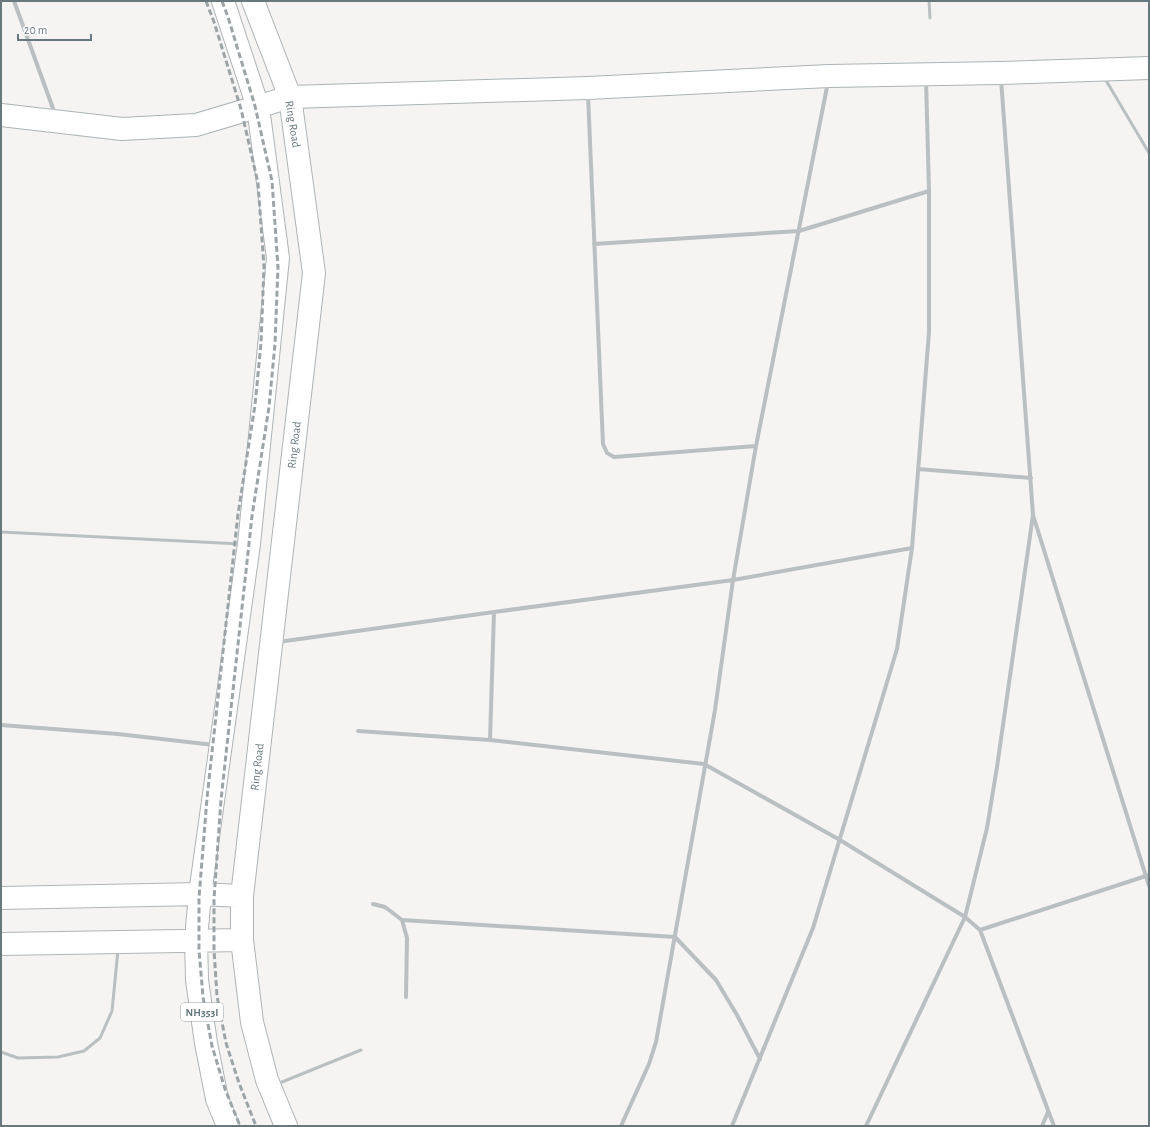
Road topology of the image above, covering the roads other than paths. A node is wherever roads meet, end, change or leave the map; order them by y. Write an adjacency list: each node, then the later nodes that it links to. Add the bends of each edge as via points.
1 (14, 1): 15 (street)
2 (223, 1): 13 (main road)
3 (253, 1): 12 (main road, Ring Road)
4 (929, 1): 5 (lane)
5 (930, 18)
6 (1149, 68): 7 (main road)
7 (1098, 69): 8 (main road); 16 (lane)
8 (1000, 73): 9 (main road); 22 (street)
9 (926, 74): 10 (main road); 17 (street)
10 (829, 76): 11 (main road); 18 (street)
11 (588, 88): 12 (main road); 19 (street)
12 (290, 97): 13 (main road); 29 (main road, Ring Road, via 314,273)
13 (258, 107): 15 (main road, via 196,125 122,129); 25 (main road, via 278,258)
14 (1, 115): 15 (main road)
15 (58, 121)
16 (1149, 153)
17 (929, 191): 18 (street); 21 (street, via 929,332)
18 (799, 231): 19 (street); 20 (street)
19 (594, 244): 20 (street, via 603,444 607,453 614,457)
20 (756, 446): 27 (street)
21 (918, 469): 22 (street); 26 (street)
22 (1031, 478): 23 (street)
23 (1033, 515): 36 (street); 42 (street, via 989,812)
24 (1, 532): 25 (lane)
25 (249, 544): 33 (main road)
26 (912, 548): 27 (street); 35 (street, via 897,649)
27 (733, 580): 28 (street); 34 (street)
28 (494, 612): 29 (street); 32 (street)
29 (271, 643): 39 (main road, Ring Road)
30 (1, 725): 33 (street, via 118,734)
31 (358, 731): 32 (street)
32 (490, 740): 34 (street)
33 (220, 746): 38 (main road)
34 (704, 764): 35 (street); 45 (street)
35 (840, 840): 42 (street); 53 (street, via 813,928)
36 (1147, 876): 37 (street); 44 (street)
37 (1149, 886)
38 (200, 894): 39 (main road); 40 (main road); 46 (main road, NH353I)
39 (242, 896): 47 (main road, Ring Road)
40 (1, 898)
41 (373, 904): 43 (street, via 385,907)
42 (965, 916): 44 (street); 60 (street)
43 (402, 920): 45 (street); 50 (street, via 407,938)
44 (980, 930): 55 (street)
45 (676, 937): 53 (street, via 716,980); 58 (street, via 656,1042)
46 (196, 939): 47 (main road); 48 (main road); 56 (main road, NH353I, via 197,980 206,1043 217,1099)
47 (242, 940): 54 (main road, Ring Road, via 252,1022)
48 (118, 941): 49 (main road); 52 (lane, via 112,1011 100,1038 84,1051 58,1058 18,1058)
49 (1, 944)
50 (406, 997)
51 (361, 1050): 54 (lane)
52 (1, 1052)
53 (760, 1058): 59 (street)
54 (270, 1087): 57 (main road, Ring Road)
55 (1048, 1112): 61 (street); 62 (street)
56 (228, 1126)
57 (286, 1126)
58 (621, 1126)
59 (732, 1126)
60 (866, 1126)
61 (1042, 1126)
62 (1054, 1126)

